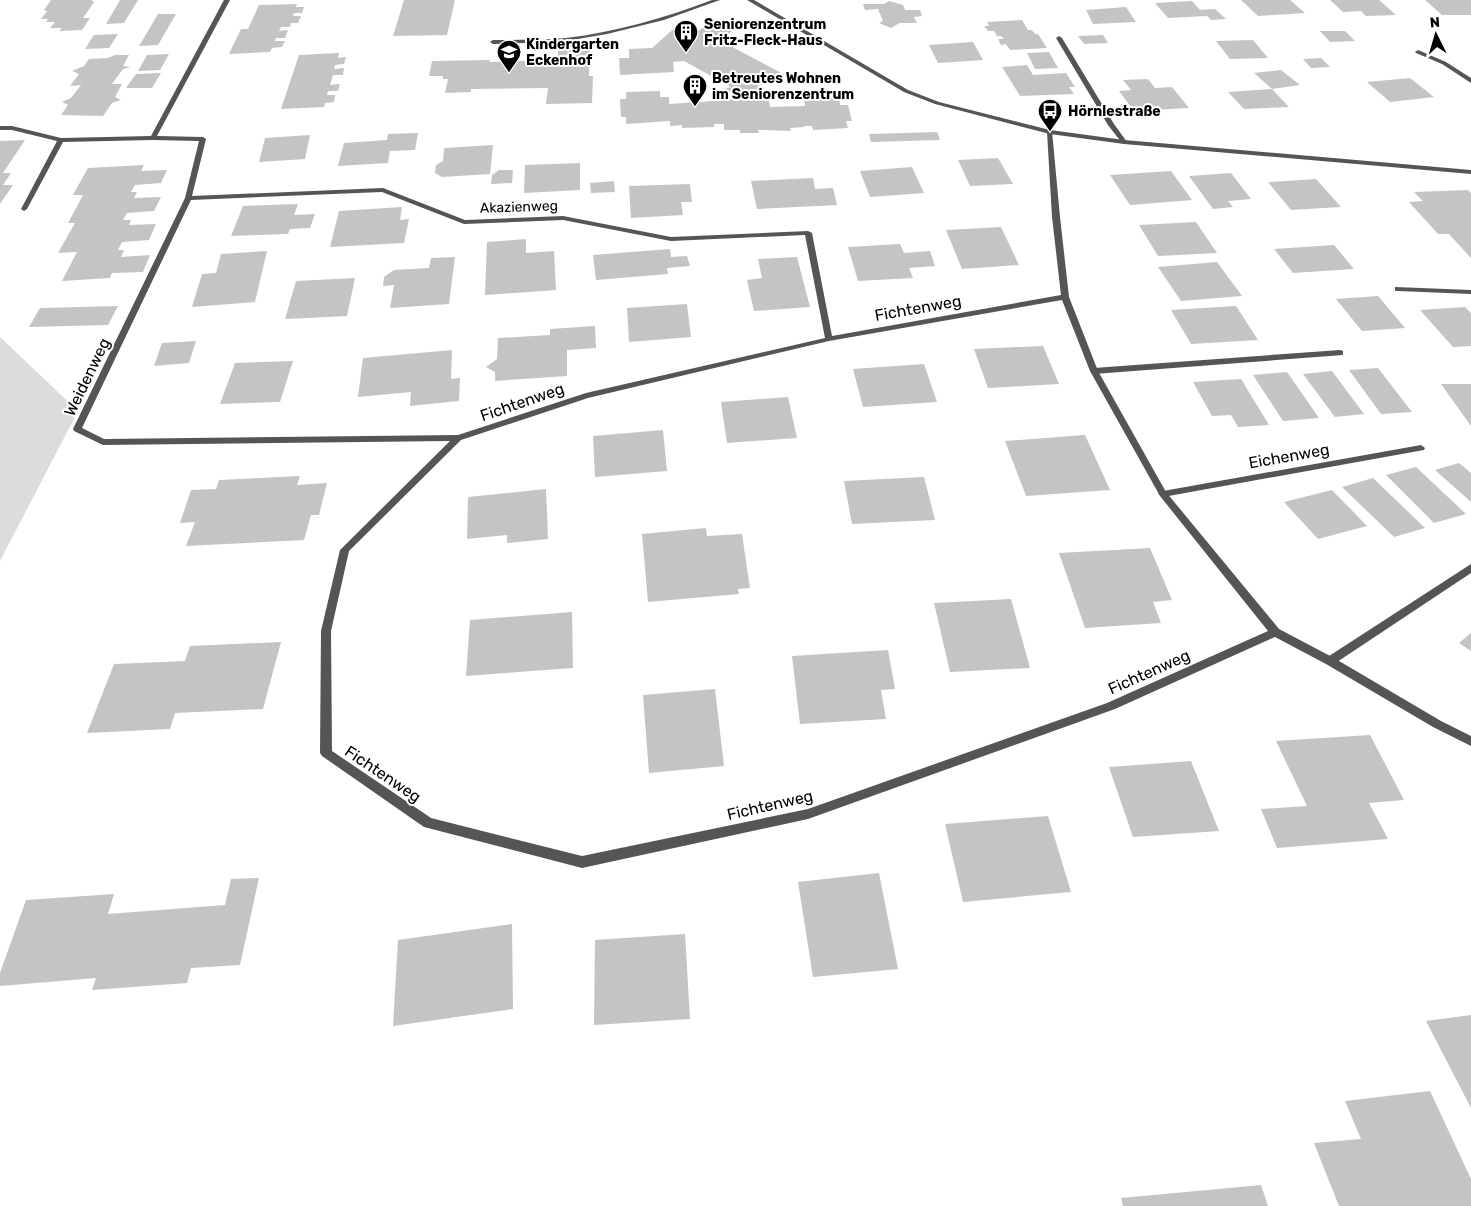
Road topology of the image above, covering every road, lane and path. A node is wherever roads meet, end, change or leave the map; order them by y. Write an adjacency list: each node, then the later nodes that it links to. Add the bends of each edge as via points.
1 (227, 0): 10 (street)
2 (717, 0): 5 (street, via 623,30 568,39)
3 (750, 0): 9 (street, via 906,91 964,111)
4 (1059, 38): 12 (street)
5 (493, 42)
6 (1418, 52): 7 (street, via 1444,63)
7 (1471, 81)
8 (0, 128): 11 (street, Weidenweg)
9 (1050, 132): 12 (street); 18 (street)
10 (153, 138): 11 (street, Weidenweg); 14 (street, Weidenweg, via 203,139)
11 (60, 140): 15 (street)
12 (1124, 142): 13 (street)
13 (1471, 172)
14 (188, 198): 19 (street, Akazienweg, via 383,190 464,222 563,218 670,239 808,233); 22 (street, Weidenweg, via 77,428 102,442)
15 (24, 208)
16 (1398, 289): 17 (street)
17 (1471, 292)
18 (1065, 297): 19 (street, Fichtenweg); 21 (street)
19 (829, 338): 22 (street, Fichtenweg, via 586,396)
20 (1340, 353): 21 (street)
21 (1094, 371): 24 (street)
22 (458, 438): 26 (street, Fichtenweg, via 345,550 326,631 326,753 428,823 582,862 808,814 1111,706)
23 (1421, 448): 24 (street, Eichenweg)
24 (1164, 494): 26 (street)
25 (1471, 568): 27 (street)
26 (1274, 632): 27 (street)
27 (1330, 661): 28 (street)
28 (1471, 741)

